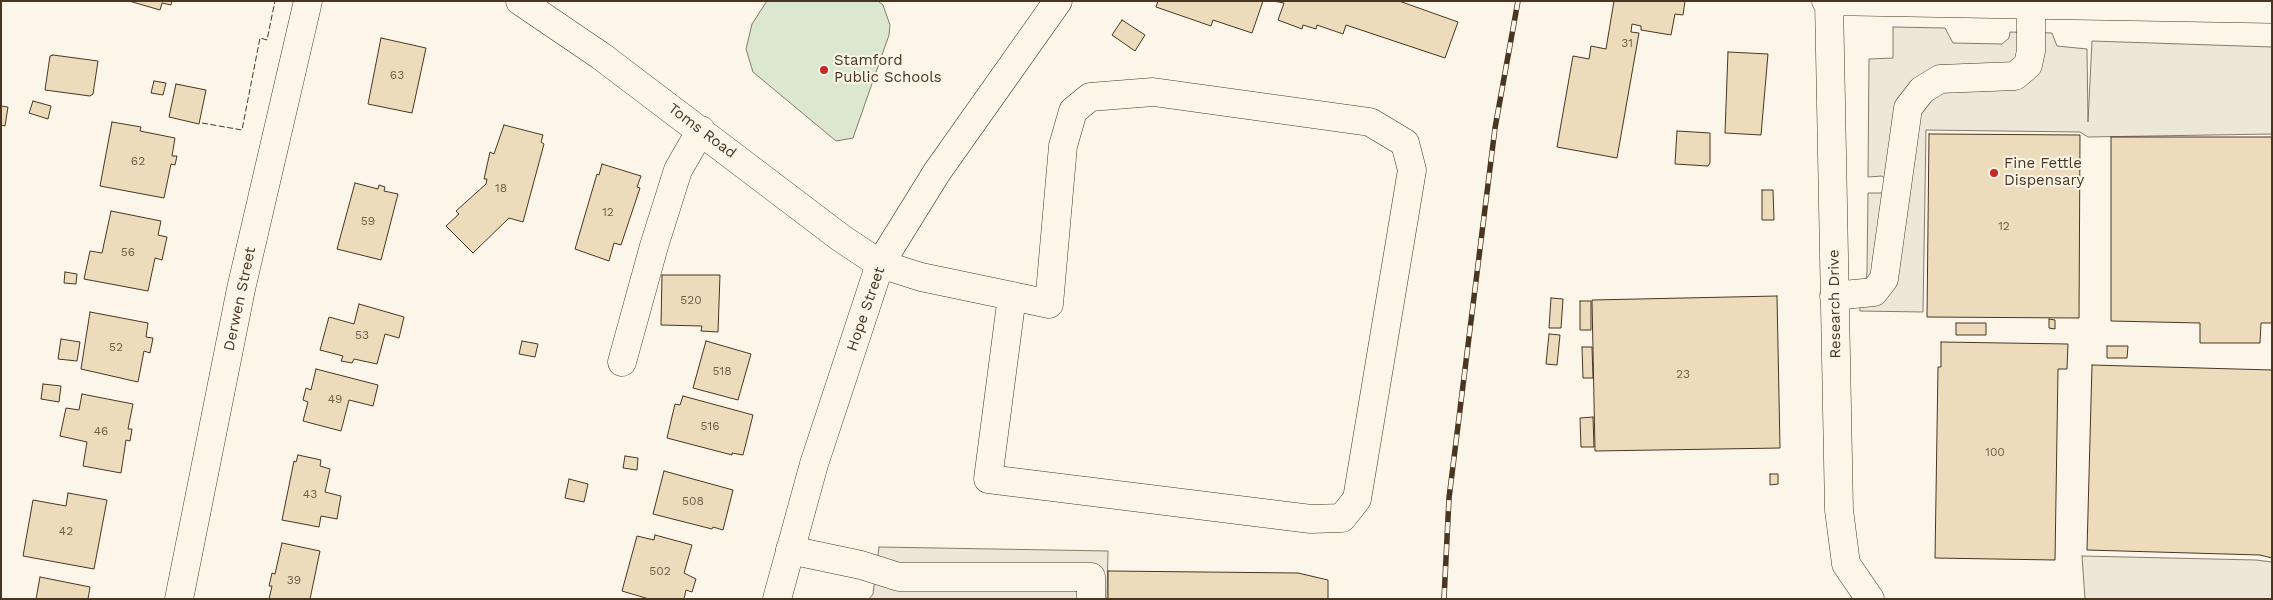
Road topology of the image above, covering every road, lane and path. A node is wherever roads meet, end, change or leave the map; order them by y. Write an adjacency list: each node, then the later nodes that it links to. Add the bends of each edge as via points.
1 (308, 1): 15 (street, Derwen Street, via 241,290)
2 (520, 1): 7 (street, Toms Road, via 602,56)
3 (1058, 1): 8 (street, Hope Street, via 938,172)
4 (1827, 1): 5 (street); 10 (street, Research Drive)
5 (2031, 5): 6 (street); 10 (street, via 2028,65 2015,76 1940,79 1922,90 1908,108 1884,279 1874,292)
6 (2272, 9)
7 (701, 130): 8 (street, Toms Road, via 840,238); 11 (street, via 678,170)
8 (880, 264): 9 (street, Toms Road, via 921,277); 12 (street, Hope Street, via 814,464)
9 (1012, 296): 9 (street, Toms Road, via 1049,304 1063,146 1073,111 1090,97 1153,92 1370,122 1405,143 1412,170 1359,489 1357,499 1342,518 1311,520 988,479)
10 (1834, 296): 17 (street, Research Drive, via 1839,510 1846,564)
11 (622, 362)
12 (790, 550): 13 (street, via 861,565); 16 (street, Hope Street)
13 (896, 588): 14 (street)
14 (1091, 588)
15 (179, 599)
16 (777, 599)
17 (1870, 599)

